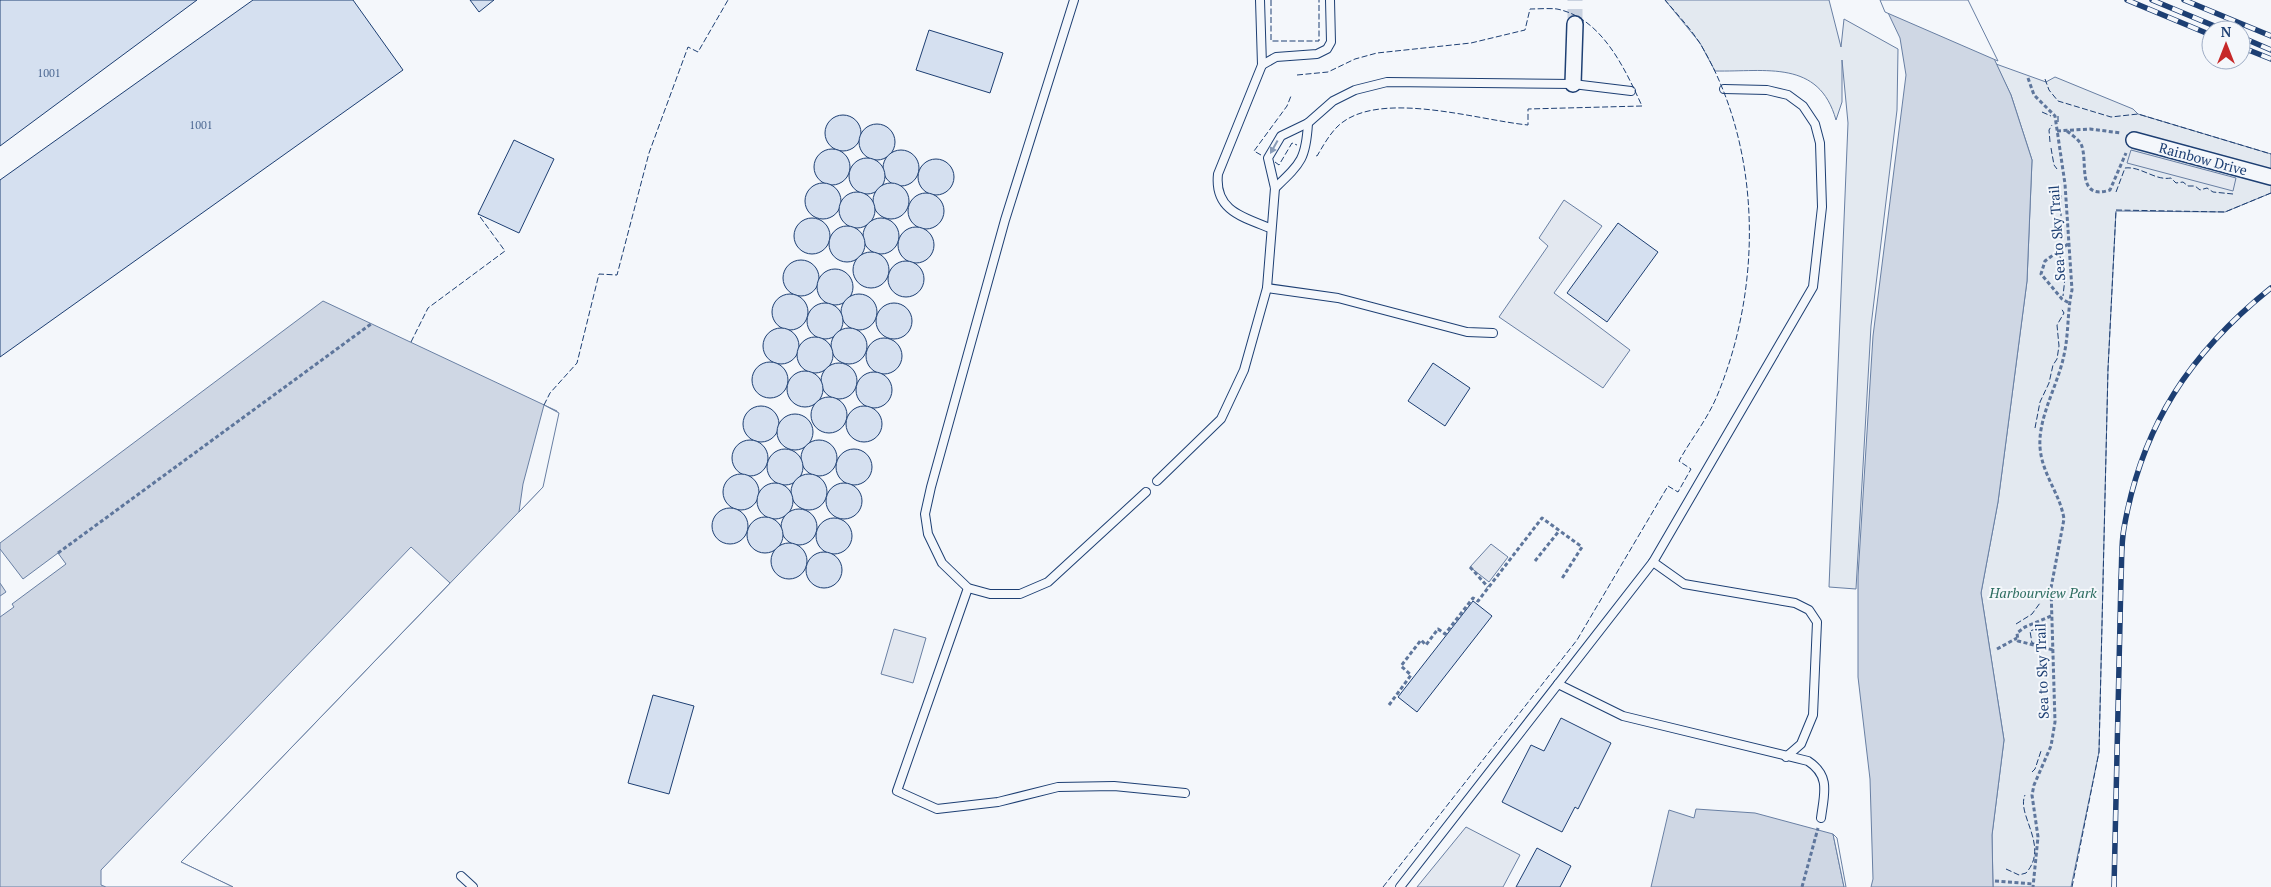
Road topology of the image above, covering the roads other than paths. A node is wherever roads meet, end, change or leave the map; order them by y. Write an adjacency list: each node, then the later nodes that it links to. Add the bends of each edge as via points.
1 (1074, 0): 19 (lane, via 1005,220 925,514 928,534 942,563)
2 (1260, 0): 5 (lane)
3 (1330, 0): 5 (lane, via 1331,42 1327,50 1317,54 1276,57)
4 (1575, 24): 6 (street)
5 (1262, 65): 13 (lane, via 1218,174 1216,188 1222,201 1237,214)
6 (1573, 84): 8 (lane); 9 (lane, via 1387,82 1355,90 1333,102)
7 (1724, 89): 18 (lane, via 1767,90 1788,95 1803,106 1815,124 1820,143 1822,207 1813,287)
8 (1631, 91)
9 (1308, 123): 12 (lane, via 1306,150 1294,170); 12 (lane, one-way to 12, via 1280,136 1268,158)
10 (2134, 140): 11 (street, Rainbow Drive)
11 (2271, 177)
12 (1275, 188): 13 (lane)
13 (1270, 228): 14 (lane)
14 (1267, 288): 15 (lane, via 1338,298 1466,332); 16 (lane, via 1244,370 1221,419)
15 (1493, 332)
16 (1157, 481)
17 (1146, 492): 19 (lane, via 1048,582 1020,594 990,594)
18 (1653, 562): 20 (lane); 21 (lane, via 1684,584 1795,603 1809,610 1817,622 1813,716 1801,744)
19 (968, 588): 22 (lane, via 897,791 937,809 998,802 1058,787 1114,786)
20 (1558, 684): 21 (lane, via 1623,716); 26 (lane)
21 (1786, 757): 23 (lane, via 1808,761 1824,777)
22 (1185, 793)
23 (1821, 818)
24 (461, 876): 25 (lane)
25 (472, 887)
26 (1400, 887)

